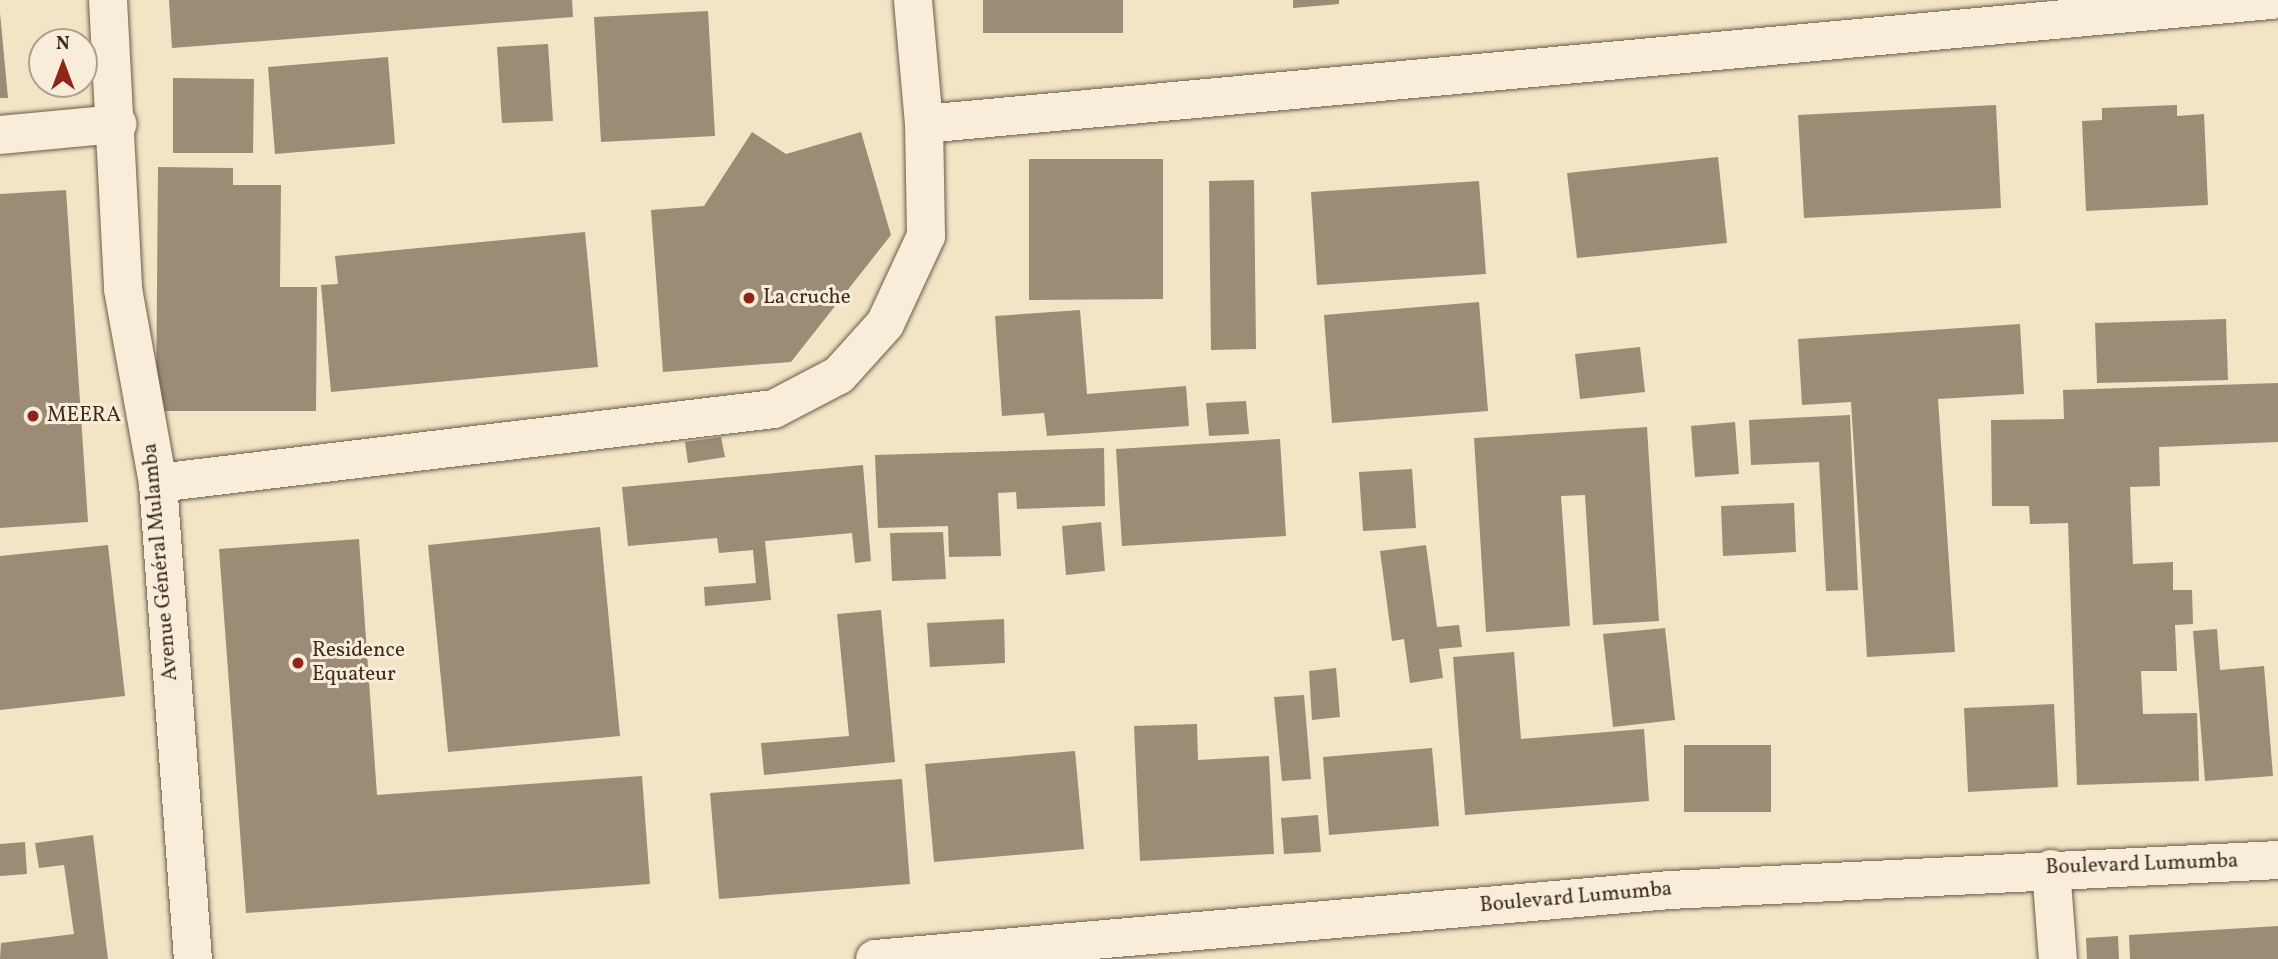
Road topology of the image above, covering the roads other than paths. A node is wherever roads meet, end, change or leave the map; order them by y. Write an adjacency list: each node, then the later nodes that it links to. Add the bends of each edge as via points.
1 (108, 0): 4 (street, Avenue Général Mulamba)
2 (913, 0): 5 (street)
3 (2272, 0): 5 (street)
4 (117, 124): 6 (street); 7 (street, Avenue Général Mulamba, via 123,289)
5 (924, 124): 7 (street, via 926,236 885,324 839,375 774,409)
6 (0, 135)
7 (158, 484): 10 (street, Avenue Général Mulamba)
8 (2278, 860): 9 (street, Boulevard Lumumba)
9 (2050, 869): 11 (street, Boulevard Lumumba, via 1670,890); 12 (street)
10 (193, 959)
11 (875, 959)
12 (2058, 959)

